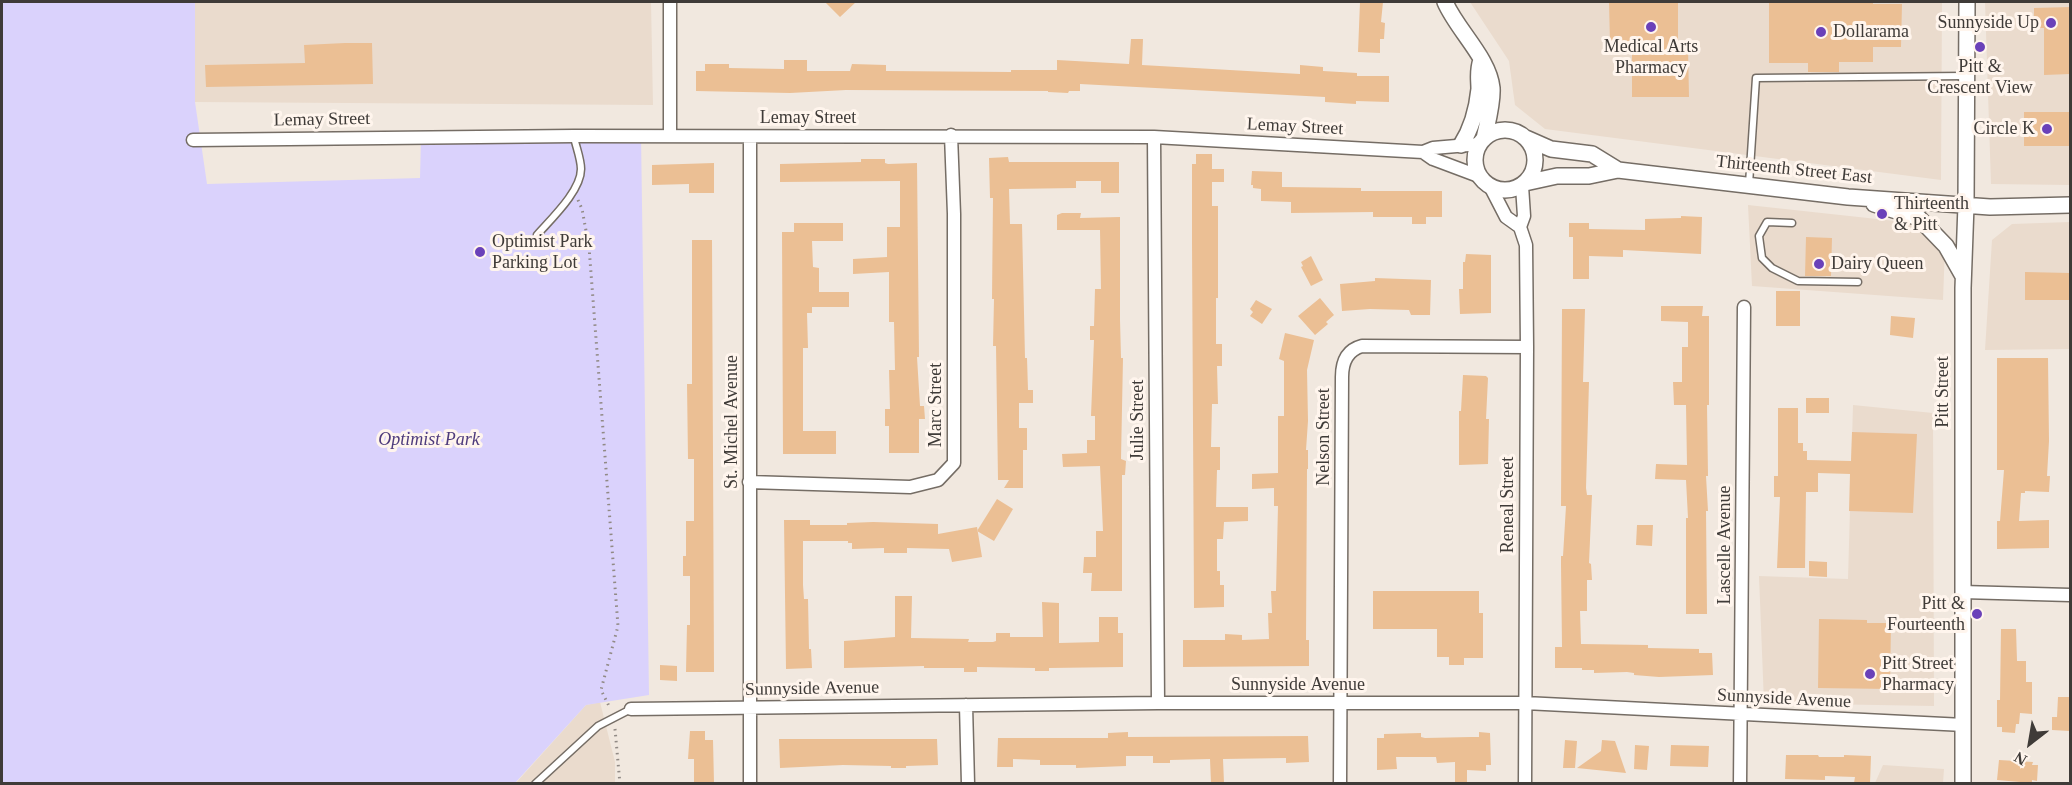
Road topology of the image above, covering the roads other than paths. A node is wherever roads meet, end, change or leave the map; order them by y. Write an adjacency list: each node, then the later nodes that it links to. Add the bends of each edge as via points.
1 (670, 2): 8 (street)
2 (1445, 2): 4 (street)
3 (1967, 2): 5 (street, Pitt Street)
4 (1481, 60): 13 (street, via 1492,90); 14 (street, via 1475,113)
5 (1967, 76): 19 (lane, via 1756,78); 21 (street, Pitt Street)
6 (951, 135): 9 (street, Lemay Street); 10 (street, Lemay Street); 30 (street, Marc Street, via 954,463 938,480 910,487)
7 (574, 136): 8 (street, Lemay Street); 12 (street, Lemay Street); 25 (lane, via 581,170 574,189)
8 (670, 136): 9 (street, Lemay Street)
9 (750, 137): 30 (street, St. Michel Avenue)
10 (1154, 137): 15 (street, Lemay Street); 34 (street, Julie Street)
11 (1526, 138): 13 (street, via 1503,130); 16 (street, Thirteenth Street East, via 1551,149 1592,154); 18 (street, via 1536,161 1533,173)
12 (193, 140)
13 (1482, 142): 14 (street, Lemay Street); 17 (street, via 1475,159)
14 (1461, 146): 15 (street, Lemay Street)
15 (1423, 153): 17 (street, Lemay Street)
16 (1618, 170): 18 (street, Thirteenth Street East); 19 (street, Thirteenth Street East)
17 (1485, 182): 18 (street, via 1508,190); 24 (street, via 1506,217)
18 (1523, 184): 24 (street, Reneal Street, via 1524,216)
19 (1749, 186): 20 (street, Thirteenth Street East)
20 (1848, 196): 21 (street, Thirteenth Street East); 26 (street, via 1919,218 1946,246)
21 (1966, 205): 22 (street, Thirteenth Street East); 26 (street, Pitt Street)
22 (2070, 205)
23 (1792, 223): 27 (lane, via 1767,222 1759,236 1762,258 1772,268 1798,281)
24 (1520, 227): 29 (street, Reneal Street, via 1526,245)
25 (537, 235)
26 (1963, 276): 31 (street, Pitt Street)
27 (1858, 282)
28 (1744, 307): 39 (street, Lascelle Avenue)
29 (1527, 347): 33 (street, Nelson Street, via 1362,346 1344,360); 35 (street, Reneal Street)
30 (749, 482): 37 (street, St. Michel Avenue)
31 (1962, 592): 32 (street); 40 (street, Pitt Street)
32 (2070, 595)
33 (1340, 702): 34 (street, Sunnyside Avenue); 35 (street, Sunnyside Avenue); 44 (street)
34 (1158, 703): 36 (street, Sunnyside Avenue)
35 (1525, 704): 39 (street, Sunnyside Avenue); 45 (street, Reneal Street)
36 (966, 705): 37 (street, Sunnyside Avenue); 43 (street)
37 (750, 707): 38 (street, Sunnyside Avenue); 42 (street, St. Michel Avenue)
38 (631, 709): 41 (lane, via 598,726)
39 (1742, 715): 40 (street, Sunnyside Avenue); 46 (street, Lascelle Avenue)
40 (1964, 725): 47 (street, Pitt Street)
41 (535, 783)
42 (750, 783)
43 (968, 783)
44 (1340, 783)
45 (1525, 783)
46 (1740, 783)
47 (1963, 783)

